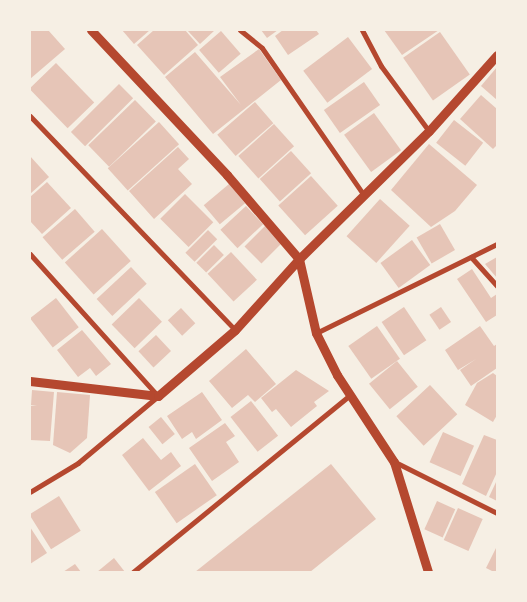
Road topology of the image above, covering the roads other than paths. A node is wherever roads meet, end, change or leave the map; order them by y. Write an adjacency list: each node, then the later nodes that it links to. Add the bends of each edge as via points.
1 (91, 30): 11 (street, via 227,175)
2 (240, 30): 7 (street, via 262,48)
3 (362, 30): 6 (street, via 381,66)
4 (497, 55): 6 (street)
5 (30, 116): 13 (street)
6 (429, 131): 7 (street)
7 (363, 194): 11 (street)
8 (497, 244): 10 (street)
9 (30, 254): 17 (street)
10 (471, 257): 12 (street); 14 (street)
11 (299, 259): 13 (street); 14 (street)
12 (497, 286)
13 (235, 330): 17 (street)
14 (316, 333): 16 (street)
15 (30, 381): 17 (street)
16 (350, 395): 18 (street); 21 (street)
17 (158, 396): 19 (street, via 78,463)
18 (394, 462): 20 (street); 22 (street)
19 (30, 492)
20 (497, 513)
21 (133, 572)
22 (428, 572)

